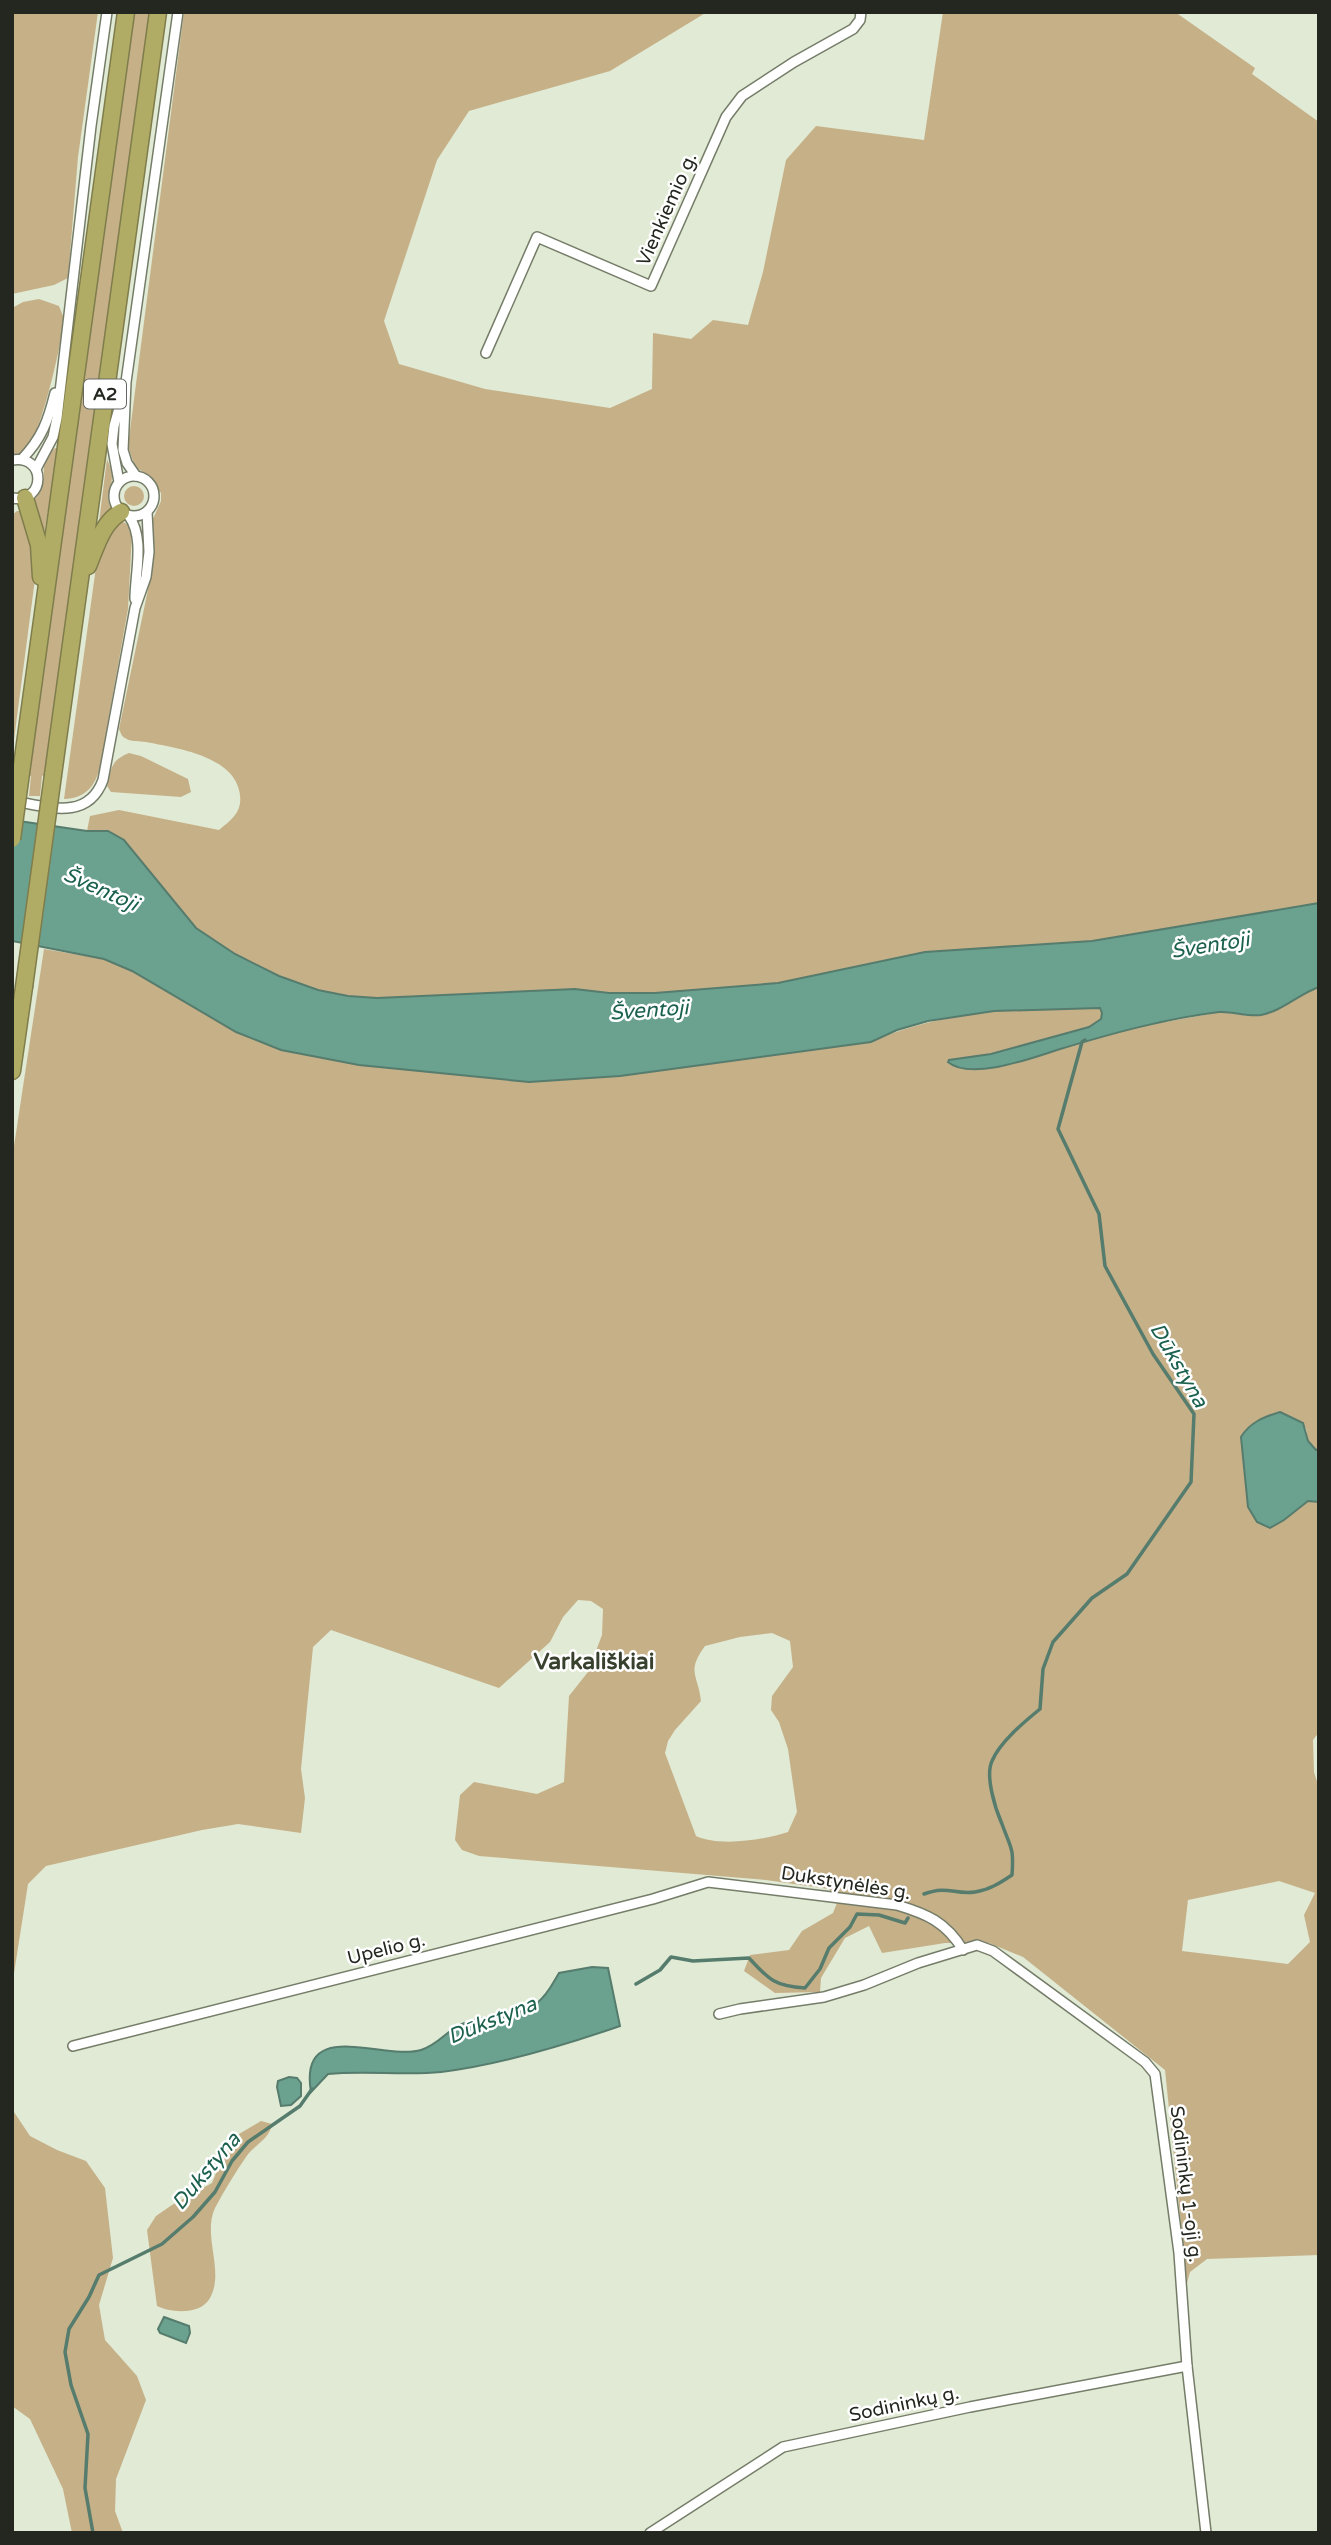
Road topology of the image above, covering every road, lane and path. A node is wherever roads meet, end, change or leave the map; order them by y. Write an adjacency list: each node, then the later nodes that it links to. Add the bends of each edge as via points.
1 (107, 12): 7 (street)
2 (126, 12): 18 (highway, A2)
3 (158, 12): 16 (highway, A2)
4 (178, 12): 8 (street)
5 (861, 12): 6 (street, Vienkiemio g., via 853,29 742,96 726,117 651,286 537,237)
6 (486, 353)
7 (61, 371): 9 (street, via 37,444); 10 (street, via 53,437)
8 (126, 382): 11 (street, via 123,450); 12 (street, via 112,444)
9 (17, 460): 10 (street)
10 (36, 469): 13 (street, via 36,489)
11 (136, 476): 12 (street); 14 (street, via 148,482 154,494)
12 (120, 482): 15 (street, via 114,497)
13 (16, 500): 18 (highway, via 39,545)
14 (147, 512): 15 (street, via 136,517); 17 (street, via 146,577)
15 (125, 514): 16 (highway, via 112,518 102,531); 17 (street, via 136,525 138,539)
16 (79, 588): 21 (highway, A2, bridge)
17 (135, 608): 19 (street, via 98,793 81,806 68,808)
18 (43, 614): 20 (highway, A2, bridge)
19 (12, 800)
20 (12, 839)
21 (12, 1071)
22 (708, 1882): 23 (street, Dukstynėlės g., via 897,1905 927,1914 956,1938); 25 (street, Upelio g.)
23 (963, 1950): 24 (street, via 824,1997); 26 (street, Sodininkų 1-oji g., via 978,1945 993,1951 1145,2062 1155,2074 1179,2253)
24 (719, 2014)
25 (73, 2046)
26 (1187, 2366): 27 (street, Sodininkų g., via 783,2447); 28 (street, Sodininkų 1-oji g.)
27 (650, 2533)
28 (1206, 2533)

